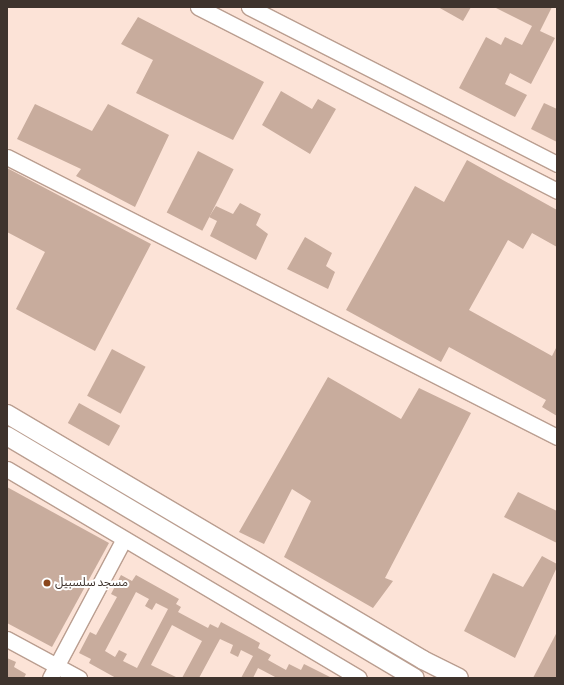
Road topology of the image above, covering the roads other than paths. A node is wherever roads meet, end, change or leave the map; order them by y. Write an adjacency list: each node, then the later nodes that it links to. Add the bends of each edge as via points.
1 (198, 7): 5 (street)
2 (249, 7): 4 (street)
3 (7, 157): 8 (street)
4 (557, 164)
5 (557, 190)
6 (7, 414): 16 (main road, via 423,660)
7 (7, 436): 15 (main road)
8 (557, 437)
9 (7, 469): 10 (street)
10 (124, 539): 12 (street); 14 (street)
11 (7, 640): 12 (street)
12 (53, 672): 13 (street)
13 (79, 678)
14 (359, 678)
15 (415, 678)
16 (458, 678)

